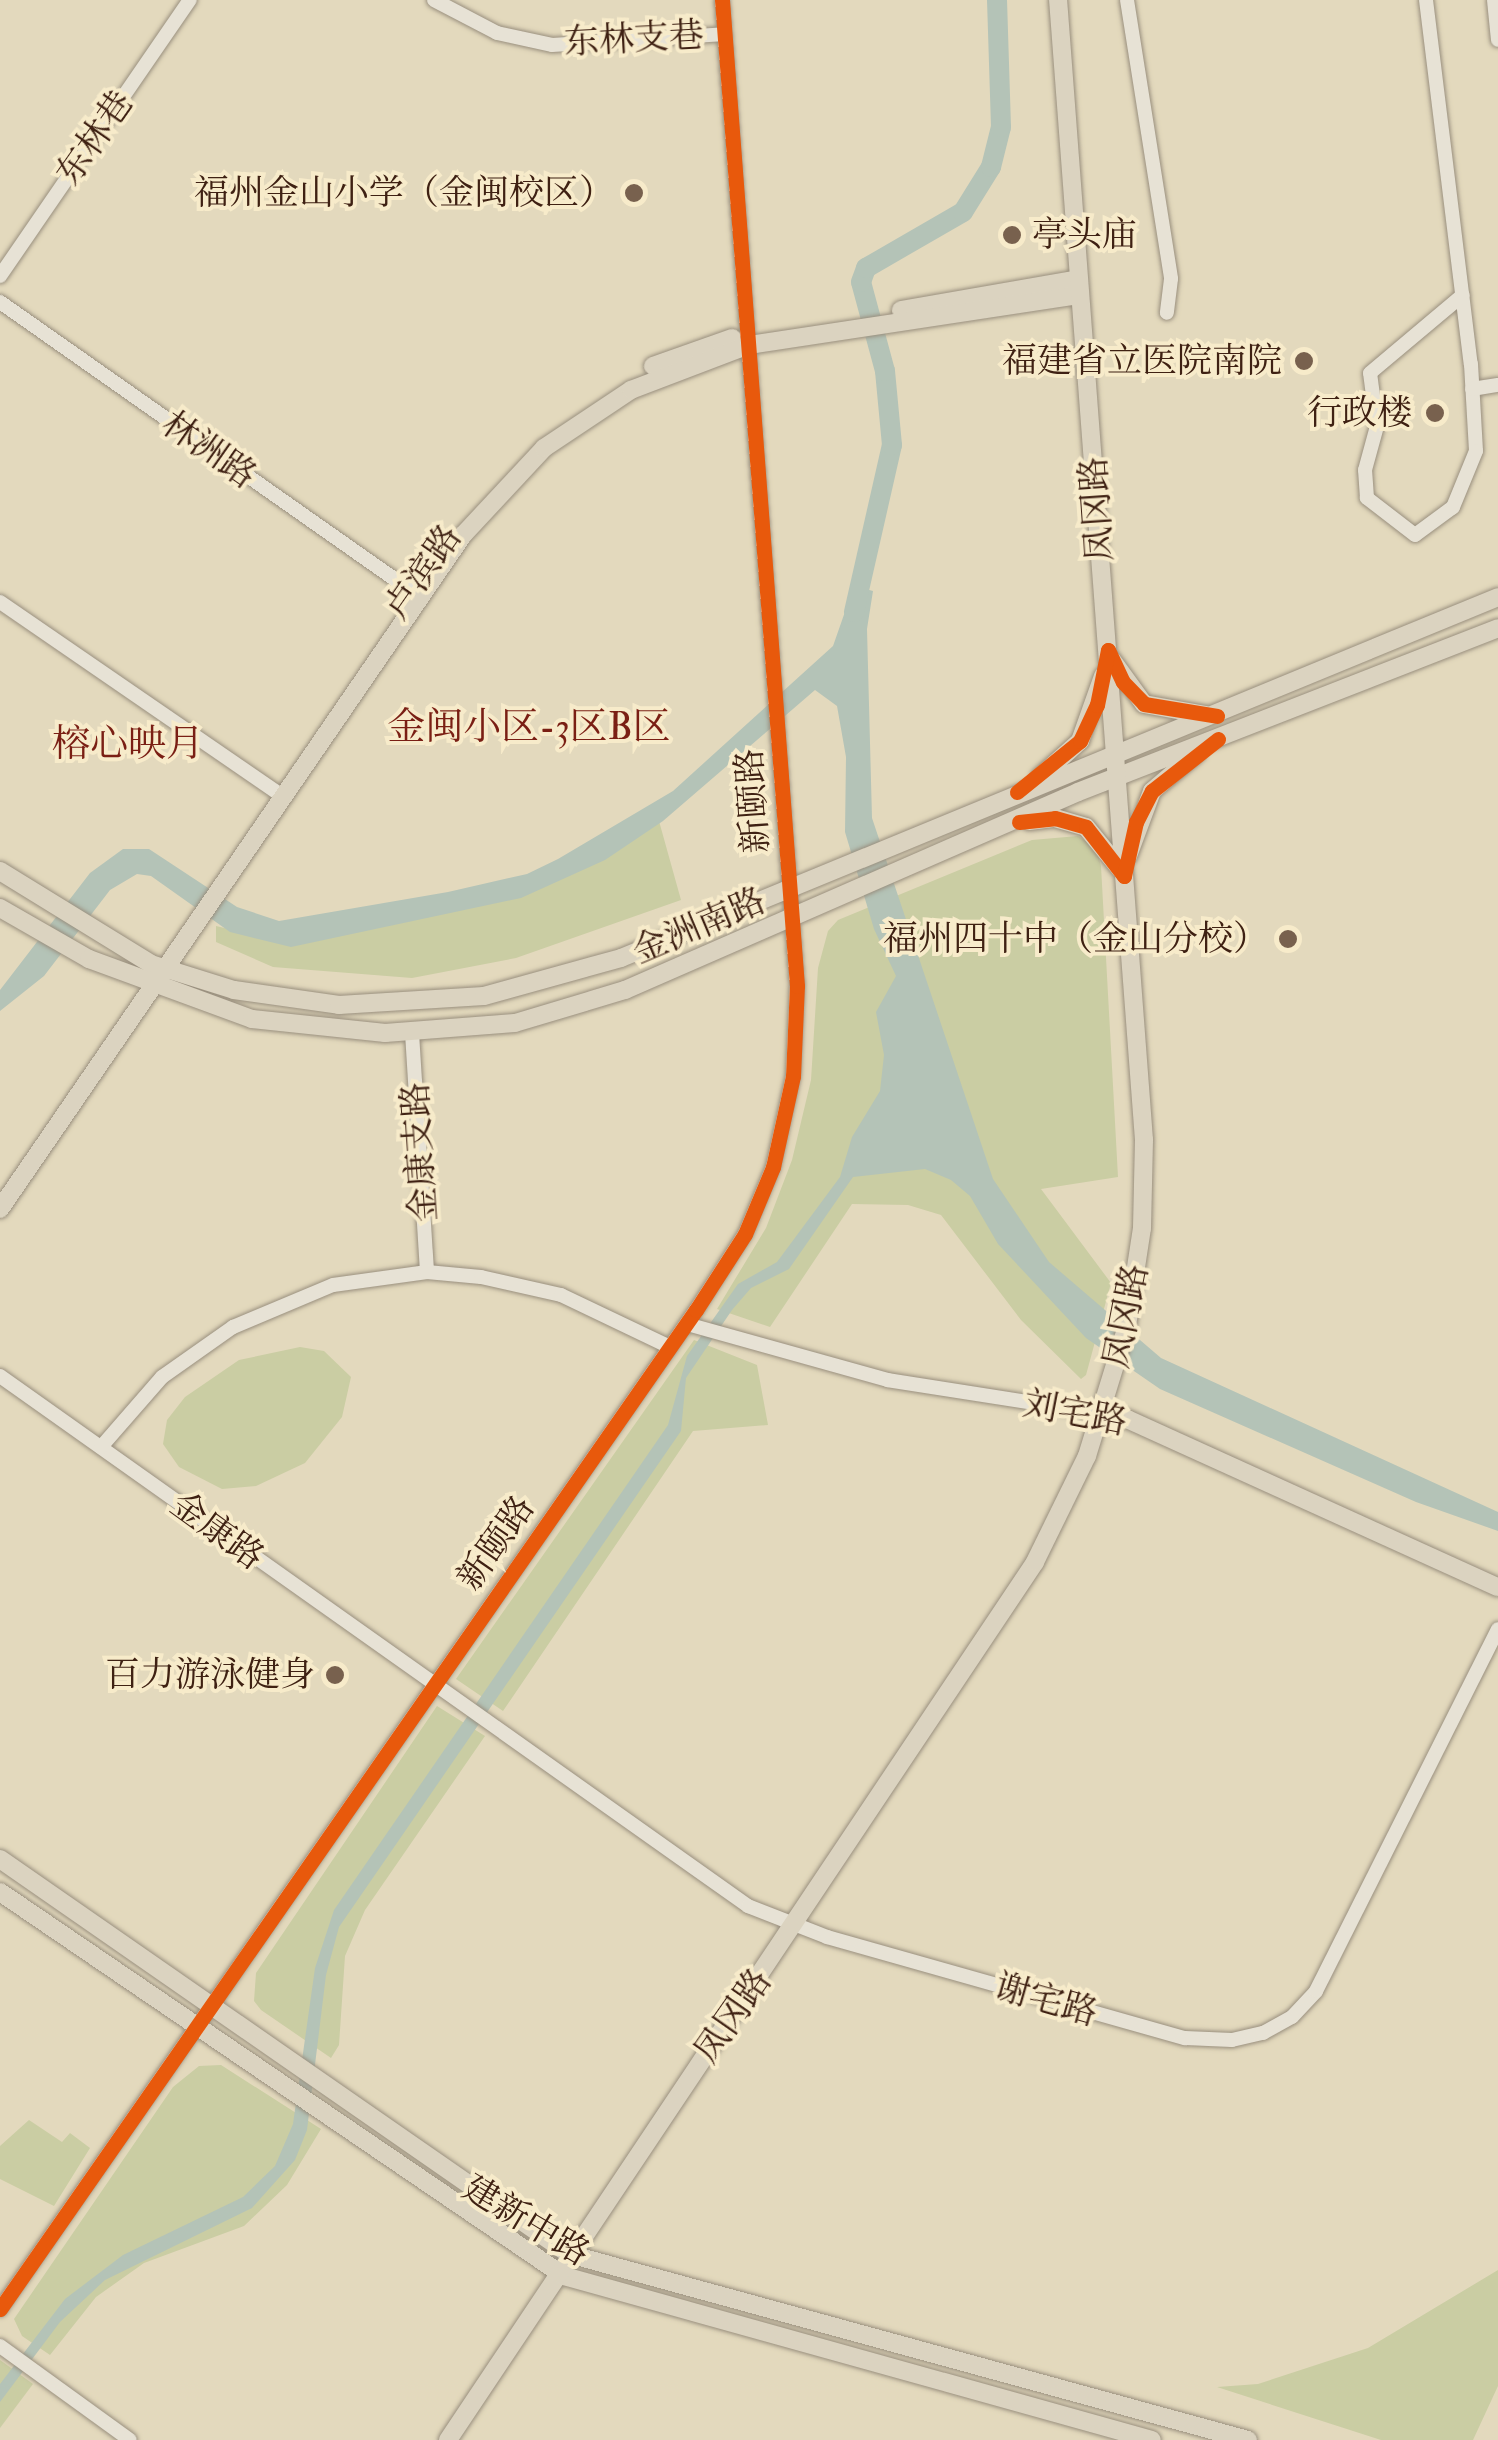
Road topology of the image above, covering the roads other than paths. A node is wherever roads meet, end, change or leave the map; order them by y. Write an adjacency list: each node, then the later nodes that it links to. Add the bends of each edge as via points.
1 (190, 0): 10 (street, 东林巷)
2 (434, 0): 8 (street, 东林支巷, via 484,28 541,44)
3 (722, 0): 8 (street)
4 (1058, 0): 11 (main road, 凤冈路)
5 (1126, 0): 14 (street, via 1172,279)
6 (1426, 0): 12 (street)
7 (1494, 0): 9 (street)
8 (725, 34): 15 (street)
9 (1498, 40)
10 (0, 276)
11 (1078, 287): 15 (main road, 卢滨路); 22 (main road, 凤冈路)
12 (1463, 295): 17 (street); 17 (street, via 1370,374 1377,426 1365,470 1367,498 1415,535 1441,520 1465,484 1476,451)
13 (0, 302): 18 (street, 林洲路)
14 (1167, 313)
15 (749, 340): 18 (main road, 卢滨路, via 648,368 565,416 482,491); 32 (street, 新颐路)
16 (1498, 386): 17 (street)
17 (1472, 389)
18 (414, 594): 27 (main road, 卢滨路)
19 (1498, 597): 23 (main road, 金洲南路)
20 (0, 602): 27 (street)
21 (1498, 628): 24 (main road, 金洲南路)
22 (1108, 650): 23 (main road, via 1123,682 1144,704); 25 (main road, 凤冈路); 28 (main road, via 1097,705 1080,741)
23 (1216, 716): 25 (main road, 金洲南路)
24 (1218, 738): 26 (main road, 金洲南路); 31 (main road, via 1152,791 1136,822)
25 (1115, 756): 26 (main road, 凤冈路); 28 (main road, 金洲南路)
26 (1116, 776): 29 (main road, 金洲南路); 31 (main road, 凤冈路)
27 (277, 792): 35 (main road, 卢滨路)
28 (1017, 792): 32 (main road, 金洲南路)
29 (1019, 822): 31 (main road, via 1055,818 1086,827); 34 (main road, 金洲南路)
30 (0, 871): 35 (main road, 金洲南路)
31 (1124, 876): 44 (main road, 凤冈路, via 1144,1140 1142,1228 1127,1326)
32 (789, 888): 34 (street, 新颐路); 35 (main road, 金洲南路, via 595,968 470,998 320,1005 251,994)
33 (0, 908): 36 (main road, 金洲南路, via 66,948)
34 (791, 920): 37 (main road, 金洲南路, via 561,1011 514,1023); 41 (street, 新颐路, via 798,1011 778,1149 744,1234)
35 (156, 966): 36 (main road, 卢滨路)
36 (145, 982): 37 (main road, 金洲南路, via 266,1022); 38 (main road, 卢滨路); 39 (main road)
37 (412, 1032): 40 (street, 金康支路)
38 (0, 1188)
39 (0, 1209)
40 (428, 1272): 42 (street, 金康支路, via 561,1295); 45 (street, 金康支路, via 333,1286 234,1327 162,1377)
41 (686, 1324): 42 (street, 新颐路); 44 (street, 刘宅路, via 887,1380)
42 (670, 1348): 48 (street, 新颐路)
43 (0, 1376): 45 (street, 金康路)
44 (1103, 1414): 46 (main road, 刘宅路, via 1127,1419); 51 (main road, 凤冈路, via 1034,1562)
45 (101, 1448): 48 (street, 金康路)
46 (1498, 1588)
47 (1498, 1629): 51 (street, 谢宅路, via 1326,1977 1298,2012 1272,2029 1232,2040 1185,2038)
48 (433, 1687): 51 (street, 谢宅路, via 748,1906); 52 (street, 新颐路)
49 (0, 1860): 52 (main road, 建新中路)
50 (0, 1892): 53 (main road, 建新中路)
51 (795, 1926): 54 (main road, 凤冈路)
52 (211, 2007): 53 (street, 新颐路); 54 (main road, 建新中路)
53 (196, 2029): 55 (main road, 建新中路); 56 (street, 新颐路)
54 (569, 2254): 55 (main road, 凤冈路); 61 (main road, 建新中路)
55 (556, 2272): 59 (main road, 凤冈路); 60 (main road, 建新中路, via 622,2298)
56 (0, 2309)
57 (5, 2350): 58 (street)
58 (130, 2440)
59 (448, 2440)
60 (1152, 2440)
61 (1248, 2440)

